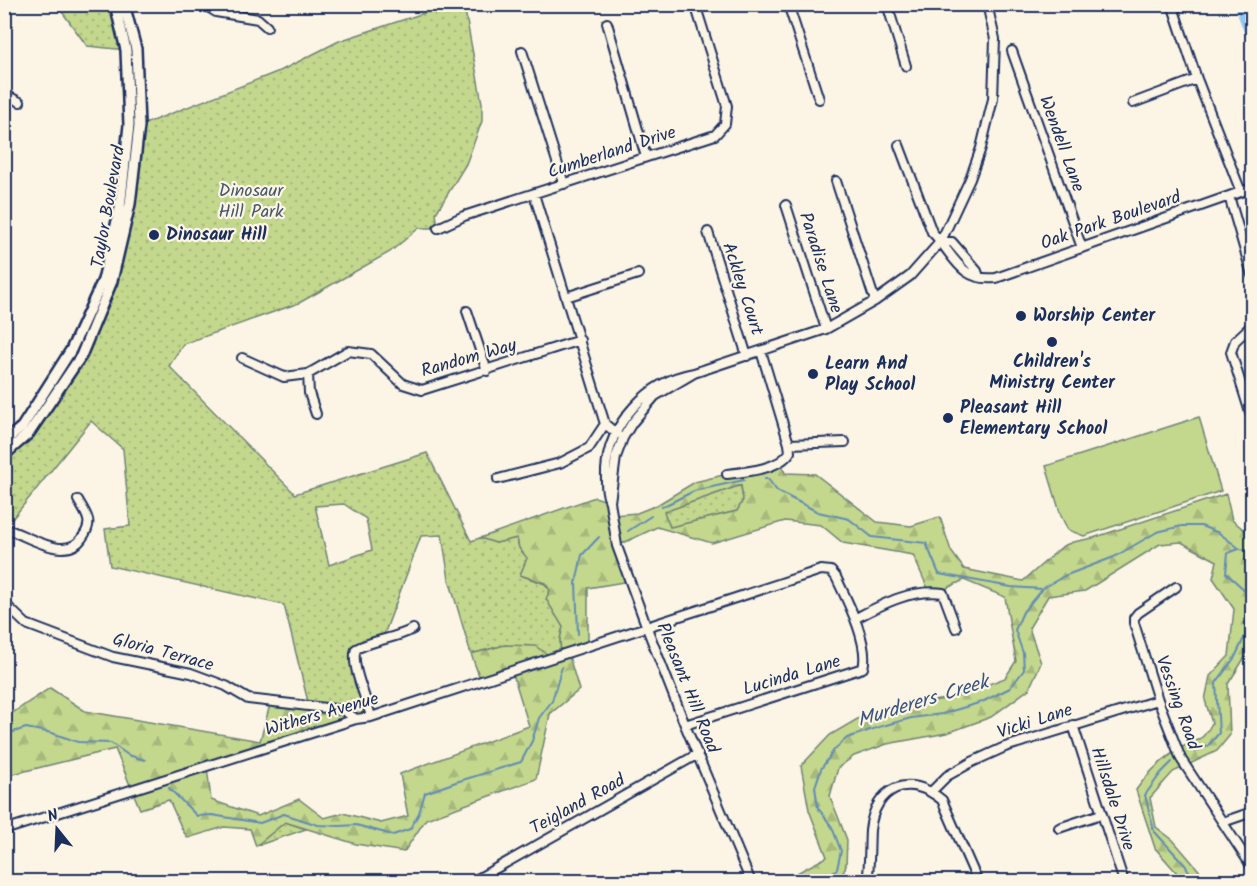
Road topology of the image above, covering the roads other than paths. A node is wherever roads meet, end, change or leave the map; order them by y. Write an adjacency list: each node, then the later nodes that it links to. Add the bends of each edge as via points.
1 (115, 4): 51 (main road, Taylor Boulevard, via 126,50 129,125 120,208 103,280 71,350 22,427)
2 (124, 4): 54 (main road, Taylor Boulevard, via 136,49 140,126 130,204 112,281 81,356 30,433)
3 (202, 4): 10 (street, via 216,12 258,19)
4 (695, 4): 20 (street, Cumberland Drive, via 728,105 725,124 715,135)
5 (788, 4): 16 (street)
6 (887, 4): 13 (street)
7 (987, 4): 30 (street, Pleasant Hill Road, via 995,39 993,99 970,179)
8 (1172, 4): 14 (street)
9 (607, 23): 20 (street)
10 (267, 27)
11 (522, 51): 22 (street)
12 (1012, 51): 31 (street, Wendell Lane)
13 (906, 66)
14 (1197, 79): 18 (street); 24 (street)
15 (4, 94): 17 (street)
16 (819, 99)
17 (20, 102)
18 (1132, 103)
19 (899, 146): 30 (street, via 932,232)
20 (646, 157): 22 (street, Cumberland Drive)
21 (836, 181): 35 (street)
22 (564, 184): 25 (street, Cumberland Drive)
23 (1252, 188): 24 (street, Oak Park Boulevard)
24 (1241, 192): 26 (street, Oak Park Boulevard)
25 (534, 194): 28 (street); 34 (street, Cumberland Drive)
26 (1229, 196): 31 (street, Oak Park Boulevard); 33 (street)
27 (786, 205): 38 (street, Paradise Lane)
28 (438, 228)
29 (708, 232): 41 (street, Ackley Court)
30 (940, 241): 31 (street, Oak Park Boulevard, via 951,242 984,279); 35 (street, Pleasant Hill Road, via 910,276)
31 (1082, 248)
32 (638, 274): 34 (street)
33 (1252, 274)
34 (566, 297): 39 (street, Cumberland Drive)
35 (875, 301): 38 (street, Pleasant Hill Road)
36 (467, 311): 43 (street)
37 (1252, 325): 47 (street, via 1235,341 1231,352)
38 (826, 329): 40 (street, Pleasant Hill Road)
39 (580, 340): 43 (street, Random Way); 48 (street, Cumberland Drive)
40 (761, 351): 41 (street, Pleasant Hill Road); 53 (street)
41 (747, 356): 44 (street, Pleasant Hill Road)
42 (242, 358): 45 (street, Random Way, via 284,377)
43 (487, 370): 45 (street, Random Way, via 422,390 403,384 371,354 348,351)
44 (694, 373): 49 (street, Pleasant Hill Road, via 671,379 650,392); 50 (street, Pleasant Hill Road, via 655,396)
45 (308, 374): 46 (street)
46 (316, 414)
47 (1252, 419)
48 (605, 424): 49 (street); 56 (street, via 589,448 560,463)
49 (615, 432): 50 (street); 58 (street, Pleasant Hill Road, via 606,472)
50 (623, 438): 58 (street, Pleasant Hill Road, via 614,465)
51 (4, 442)
52 (845, 442): 53 (street)
53 (789, 444): 55 (street, via 787,457 756,471)
54 (4, 456)
55 (728, 474)
56 (498, 480)
57 (78, 500): 59 (street, via 89,520 89,529 71,548 51,547)
58 (610, 502): 64 (street, Pleasant Hill Road, via 617,546)
59 (4, 528)
60 (1176, 587): 66 (street, Vessing Road, via 1134,618)
61 (4, 603): 68 (street, Gloria Terrace, via 26,624 113,657 191,673 248,699 343,710)
62 (856, 618): 64 (street, Lucinda Lane, via 836,576 821,570); 65 (street, via 888,601 929,591 943,593); 69 (street, Lucinda Lane, via 863,668)
63 (413, 628): 67 (street, via 401,636 356,649 356,667)
64 (647, 628): 67 (street, Withers Avenue); 69 (street, Pleasant Hill Road)
65 (956, 628)
66 (1158, 700): 70 (street, Vicki Lane); 75 (street, Vessing Road, via 1181,759)
67 (371, 717): 68 (street, Withers Avenue)
68 (356, 719): 77 (street, Withers Avenue)
69 (685, 725): 71 (street, Pleasant Hill Road)
70 (1073, 725): 72 (street, Vicki Lane, via 972,762 947,776); 74 (street, Hillsdale Drive)
71 (698, 754): 79 (street, Teigland Road); 80 (street, Pleasant Hill Road)
72 (932, 792): 81 (street, via 912,784 902,785 881,800 870,829); 82 (street, via 942,800)
73 (1252, 812): 75 (street)
74 (1101, 814): 76 (street); 83 (street, Hillsdale Drive)
75 (1223, 822): 78 (street, Vessing Road)
76 (1059, 828)
77 (4, 830)
78 (1252, 867)
79 (472, 882)
80 (751, 882)
81 (867, 882)
82 (978, 882)
83 (1124, 882)

